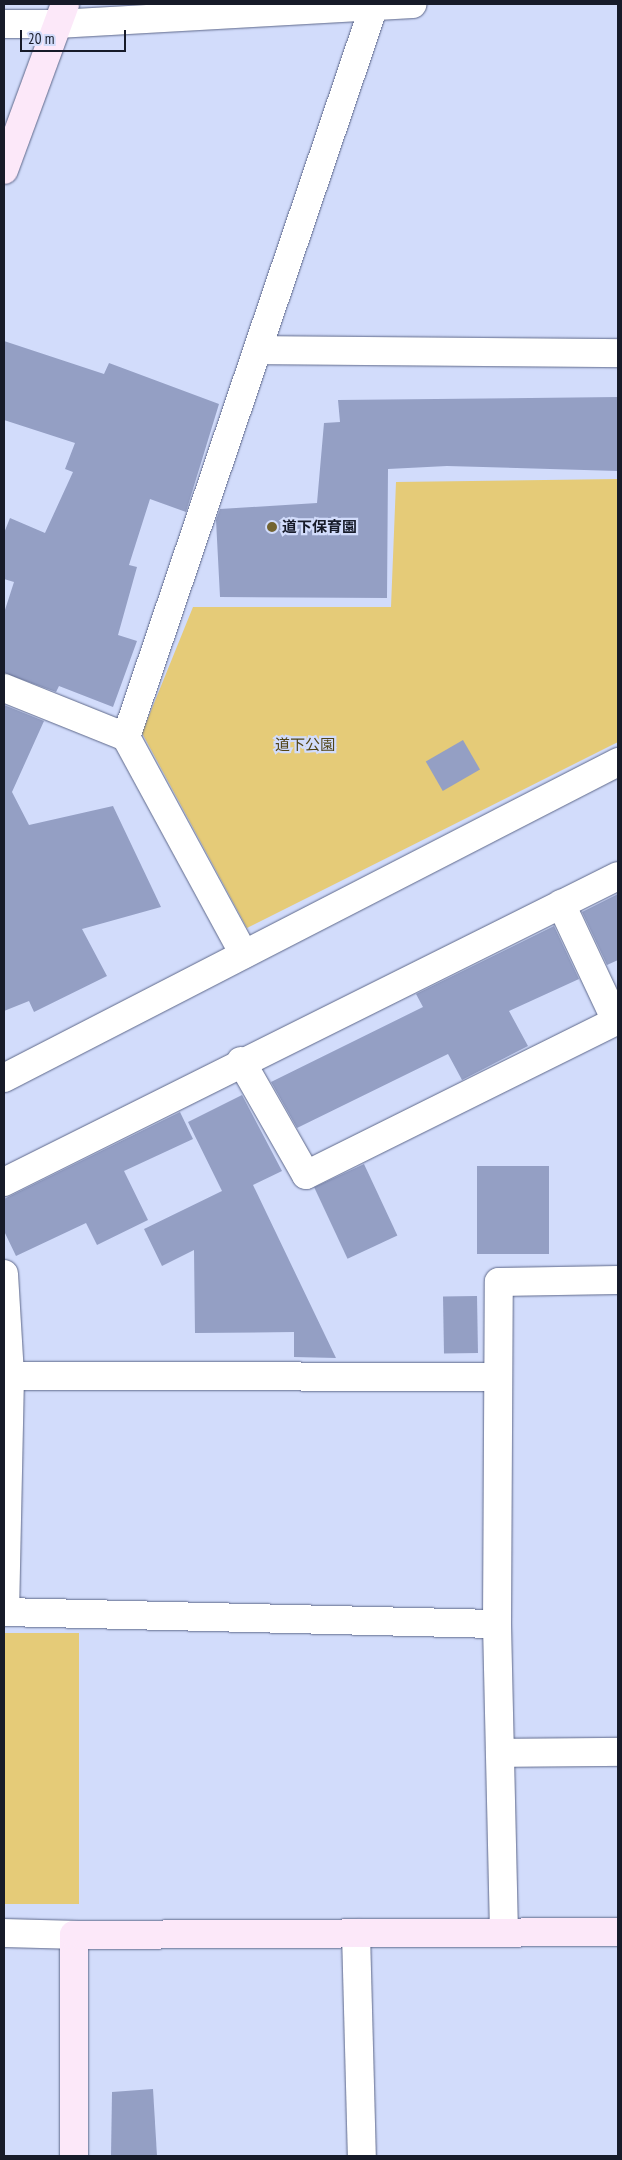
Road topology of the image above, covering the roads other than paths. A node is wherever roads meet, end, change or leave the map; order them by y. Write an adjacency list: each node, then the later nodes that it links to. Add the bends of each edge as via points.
1 (412, 4): 2 (street)
2 (374, 6): 3 (street); 6 (street)
3 (58, 11): 4 (street); 5 (street)
4 (4, 24)
5 (4, 170)
6 (260, 350): 7 (street); 9 (street)
7 (618, 353)
8 (4, 688): 9 (street)
9 (126, 738): 13 (street)
10 (618, 762): 13 (street)
11 (618, 876): 12 (street)
12 (561, 904): 14 (street); 15 (street)
13 (244, 954): 16 (street)
14 (617, 1021): 15 (street, via 306,1175)
15 (241, 1061): 17 (street)
16 (4, 1078)
17 (4, 1182)
18 (4, 1274): 20 (street)
19 (618, 1280): 21 (street, via 499,1282)
20 (10, 1376): 21 (street); 22 (street)
21 (498, 1377): 23 (street)
22 (4, 1612): 23 (street)
23 (497, 1624): 25 (street)
24 (618, 1752): 25 (street)
25 (500, 1753): 29 (street)
26 (618, 1932): 29 (street)
27 (4, 1933): 30 (street)
28 (356, 1933): 29 (street); 30 (street); 32 (street)
29 (504, 1933)
30 (74, 1935): 31 (street)
31 (74, 2156)
32 (362, 2156)

